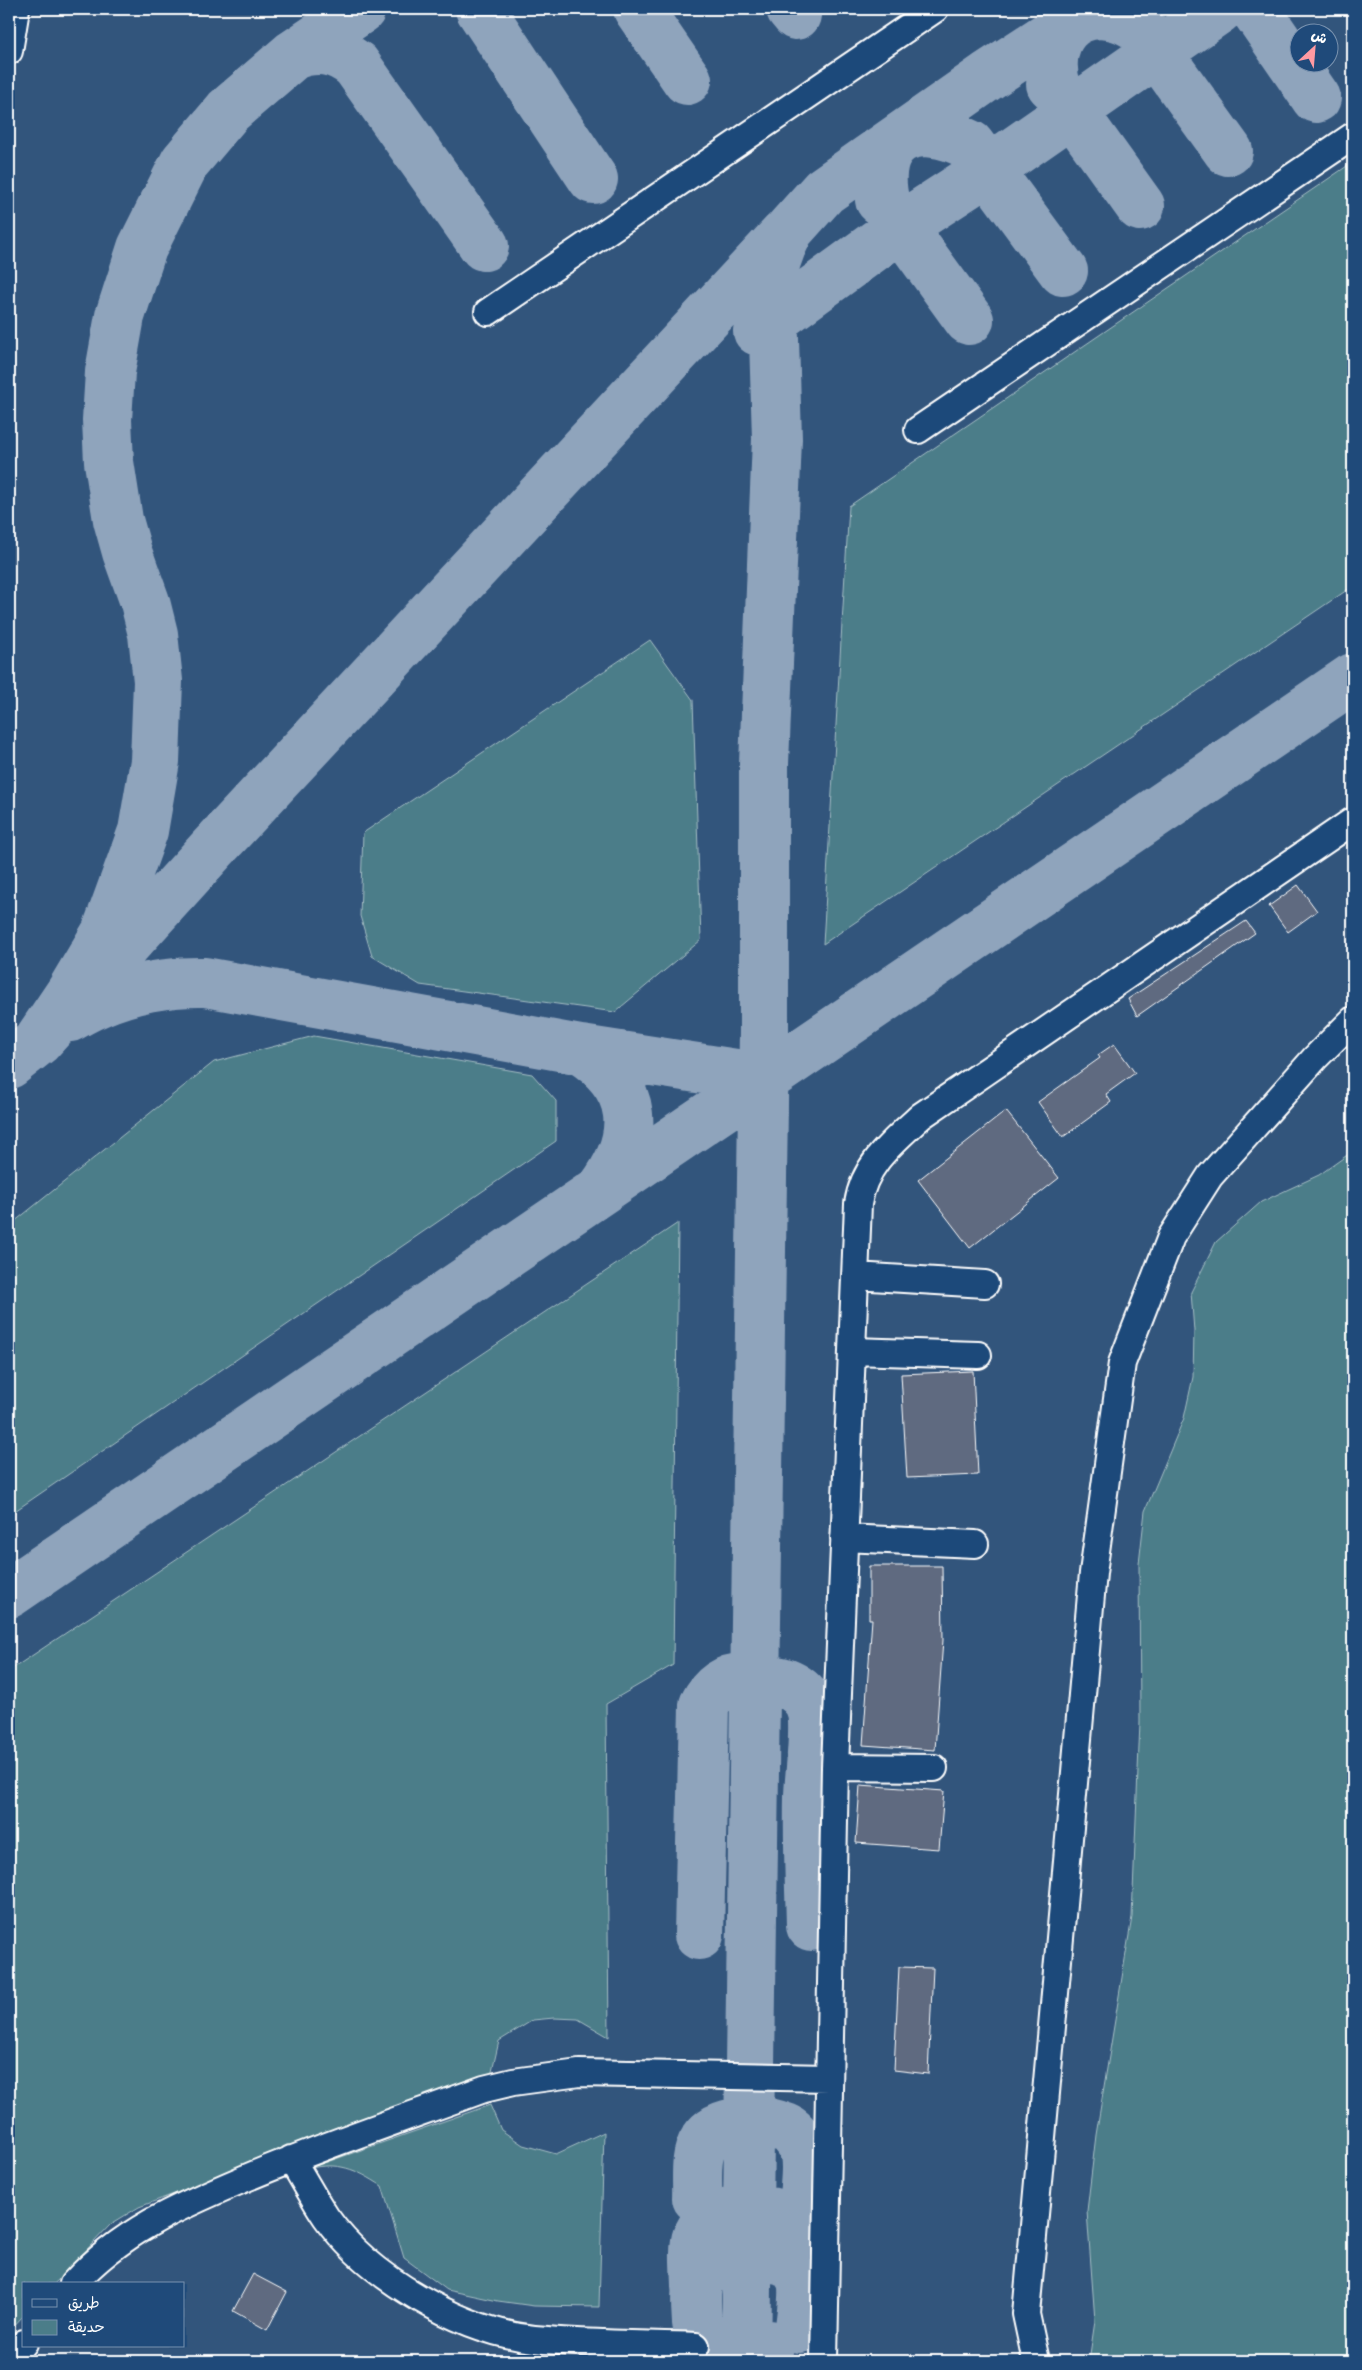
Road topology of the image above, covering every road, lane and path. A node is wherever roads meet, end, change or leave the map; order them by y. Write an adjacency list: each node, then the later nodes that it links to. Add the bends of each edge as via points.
1 (935, 9): 3 (lane)
2 (1353, 136): 4 (lane)
3 (488, 312)
4 (918, 430)
5 (1353, 821): 7 (lane, via 921,1116 882,1152 865,1176 858,1204)
6 (1353, 1020): 22 (lane, via 1210,1176 1171,1237 1122,1363 1093,1573 1026,2314)
7 (855, 1276): 8 (lane); 9 (lane)
8 (985, 1284)
9 (852, 1351): 10 (lane); 11 (lane)
10 (978, 1355)
11 (844, 1538): 12 (lane); 13 (lane)
12 (975, 1544)
13 (835, 1767): 14 (lane); 15 (lane)
14 (934, 1768)
15 (828, 2078): 16 (lane, via 579,2073 546,2076 484,2089); 21 (lane)
16 (291, 2159): 17 (lane, via 147,2223 116,2243); 19 (lane, via 327,2218 385,2276 469,2322 532,2339)
17 (75, 2282)
18 (22, 2345): 20 (lane)
19 (696, 2346)
20 (9, 2361)
21 (824, 2361)
22 (1036, 2361)

